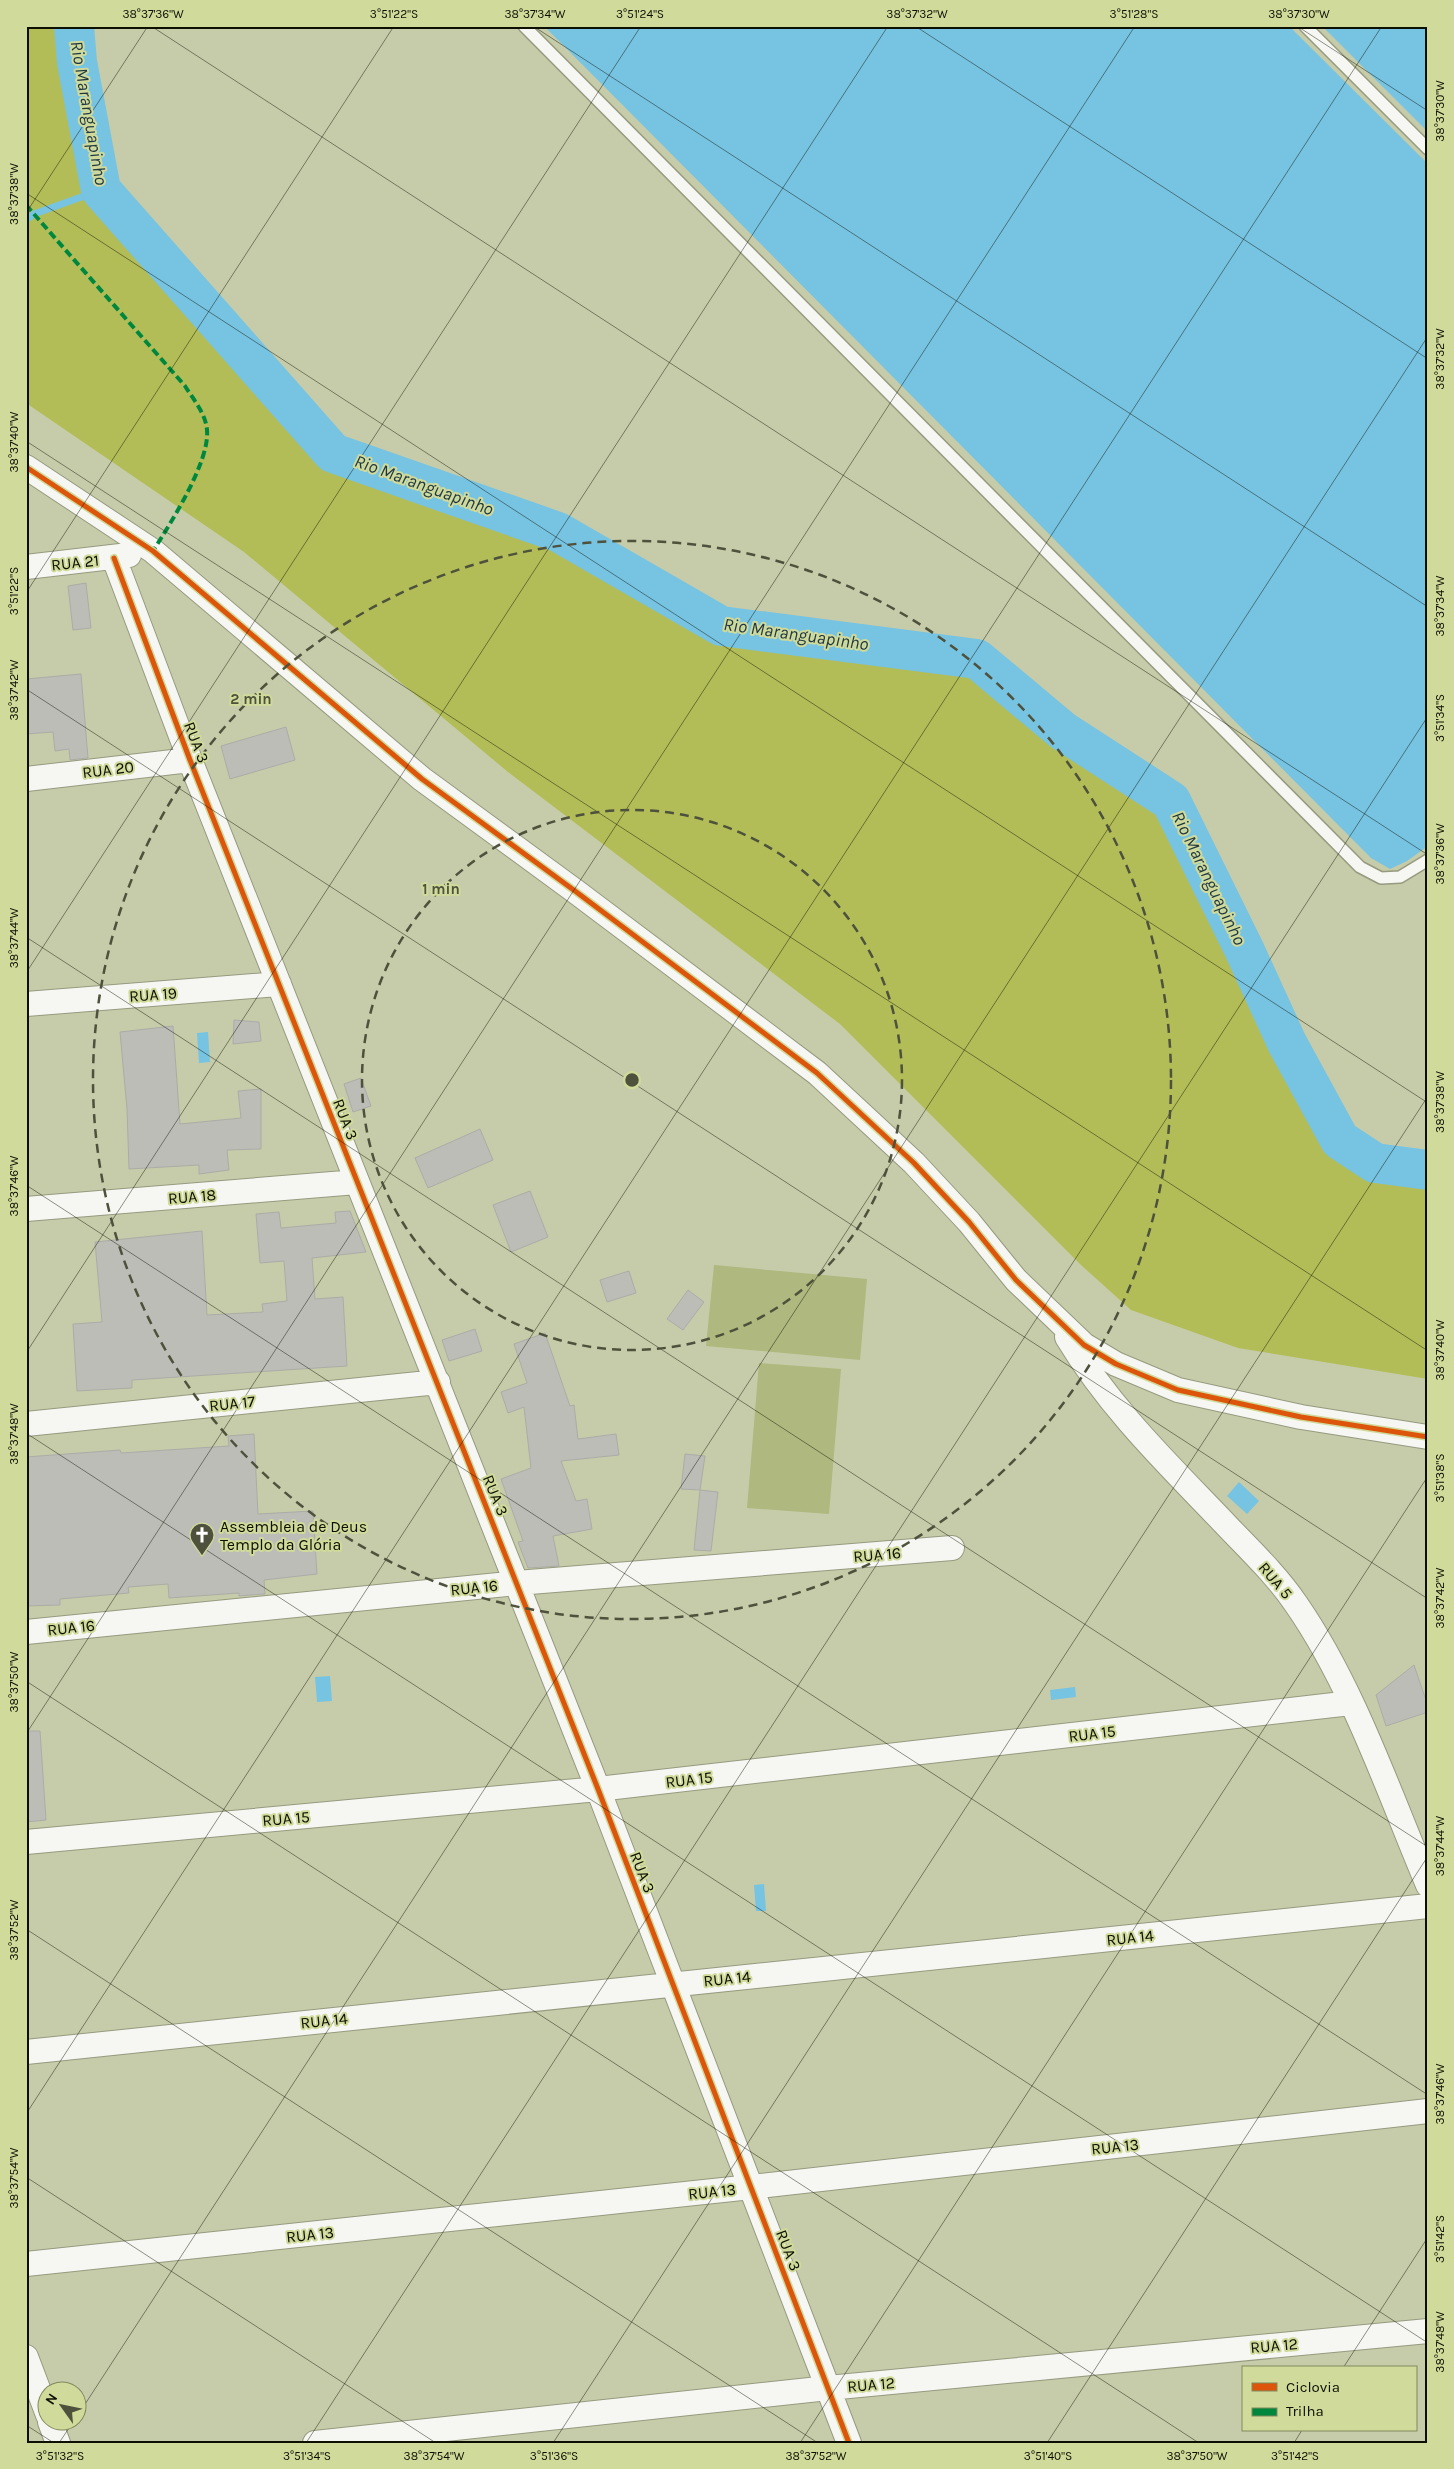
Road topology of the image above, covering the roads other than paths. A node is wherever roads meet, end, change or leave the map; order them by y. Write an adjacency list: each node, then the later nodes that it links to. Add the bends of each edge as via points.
1 (524, 26): 10 (lane, via 1360,867 1381,878 1400,877)
2 (1305, 26): 3 (lane)
3 (1428, 149)
4 (26, 467): 5 (street)
5 (153, 552): 6 (street, RUA 21); 15 (street, via 422,779 816,1073 914,1163 969,1222 1016,1280)
6 (114, 558): 7 (street, RUA 21); 8 (street, RUA 3)
7 (26, 567)
8 (190, 760): 9 (street, RUA 20); 11 (street, RUA 3)
9 (26, 779)
10 (1428, 860)
11 (279, 984): 12 (street, RUA 19); 13 (street, RUA 3)
12 (26, 1004)
13 (357, 1182): 14 (street, RUA 18); 16 (street, RUA 3)
14 (26, 1210)
15 (1056, 1318): 18 (street, via 1084,1345 1178,1390 1301,1416); 22 (street, RUA 5, via 1112,1404 1296,1603)
16 (438, 1382): 17 (street, RUA 17); 20 (street, RUA 3)
17 (26, 1424)
18 (1428, 1437)
19 (952, 1548): 20 (street, RUA 16)
20 (517, 1583): 21 (street, RUA 16); 23 (street, RUA 3)
21 (26, 1632)
22 (1351, 1703): 23 (street, RUA 15); 25 (street, RUA 5)
23 (598, 1789): 24 (street, RUA 15); 27 (street, RUA 3)
24 (26, 1842)
25 (1428, 1885)
26 (1428, 1906): 27 (street, RUA 14)
27 (673, 1983): 28 (street, RUA 14); 30 (street, RUA 3)
28 (26, 2052)
29 (1428, 2111): 30 (street, RUA 13)
30 (751, 2187): 31 (street, RUA 13); 34 (street, RUA 3)
31 (26, 2264)
32 (1428, 2330): 34 (street, RUA 12)
33 (26, 2357): 35 (street)
34 (828, 2388): 36 (street, RUA 12); 37 (street, RUA 3)
35 (38, 2389)
36 (316, 2443)
37 (849, 2443)

